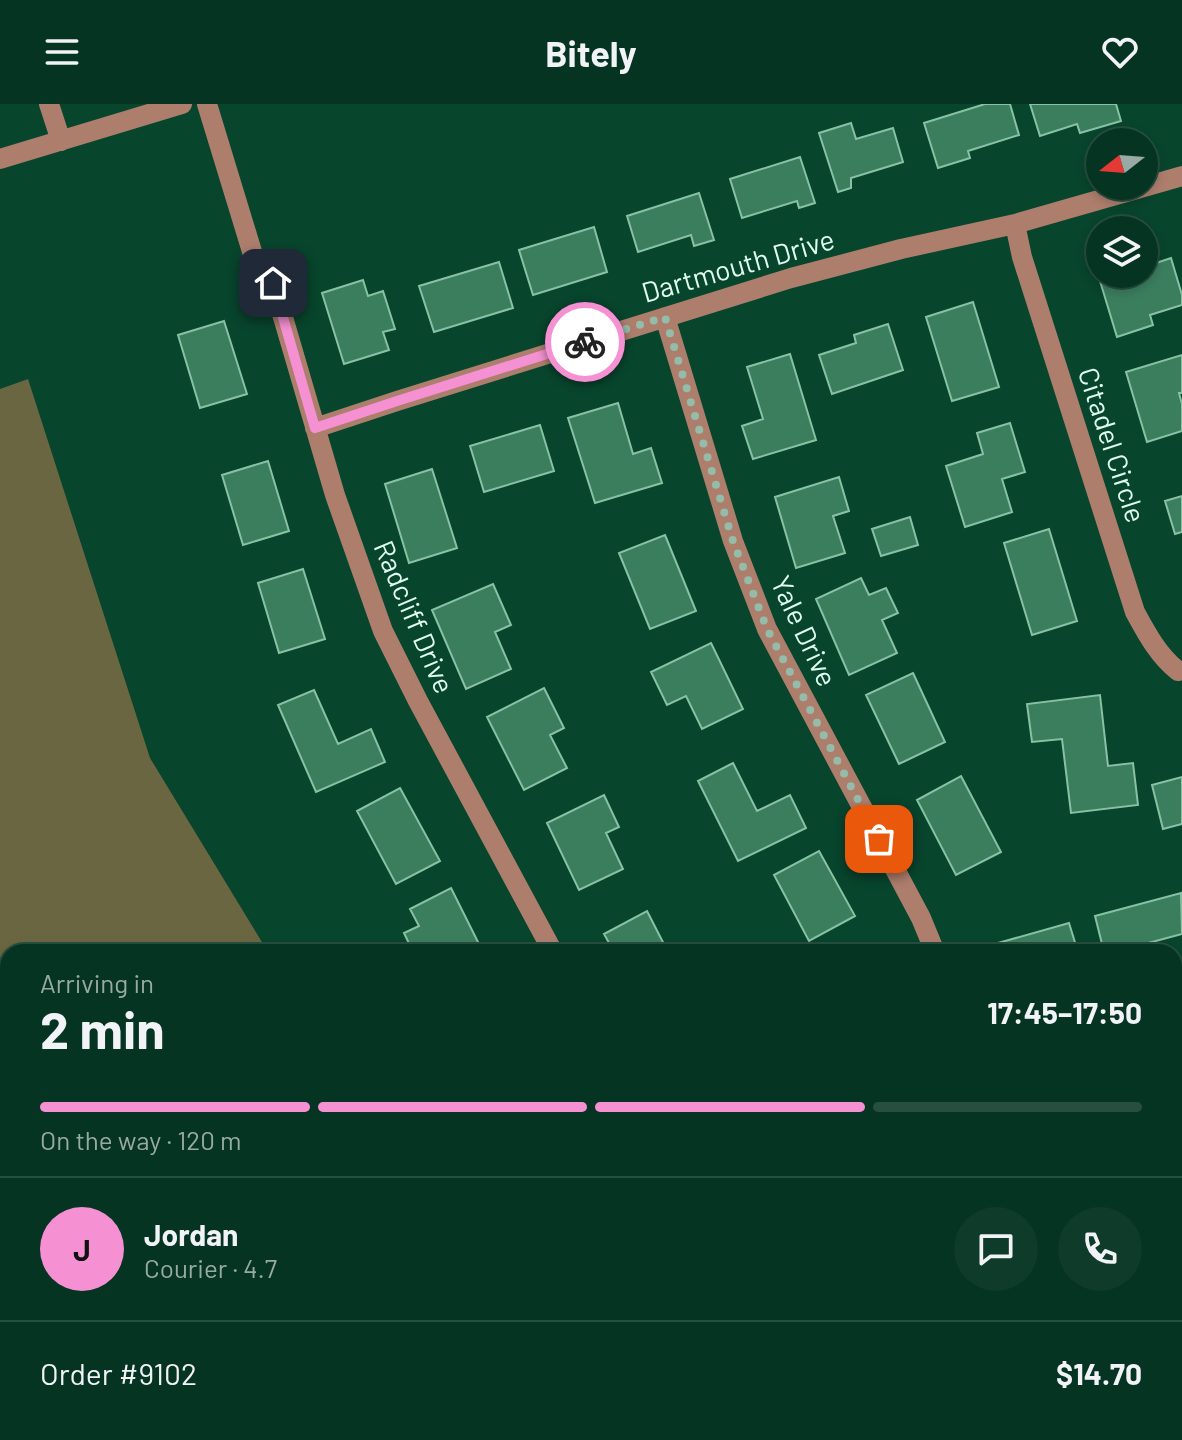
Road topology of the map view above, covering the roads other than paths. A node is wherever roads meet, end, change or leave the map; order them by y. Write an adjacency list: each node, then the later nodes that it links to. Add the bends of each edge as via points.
1 (49, 104): 4 (street)
2 (182, 104): 4 (street)
3 (207, 104): 8 (street)
4 (61, 141): 5 (street)
5 (0, 159)
6 (1182, 176): 7 (street, Dartmouth Drive)
7 (1015, 224): 10 (street, Dartmouth Drive, via 805,274); 12 (street, Citadel Circle, via 1135,612)
8 (257, 268)
9 (273, 283): 11 (street, Radcliff Drive)
10 (665, 317): 11 (street, Dartmouth Drive); 14 (street, Yale Drive, via 733,541 767,629)
11 (315, 428): 13 (street, Radcliff Drive, via 383,631)
12 (1178, 671)
13 (549, 944)
14 (932, 944)

